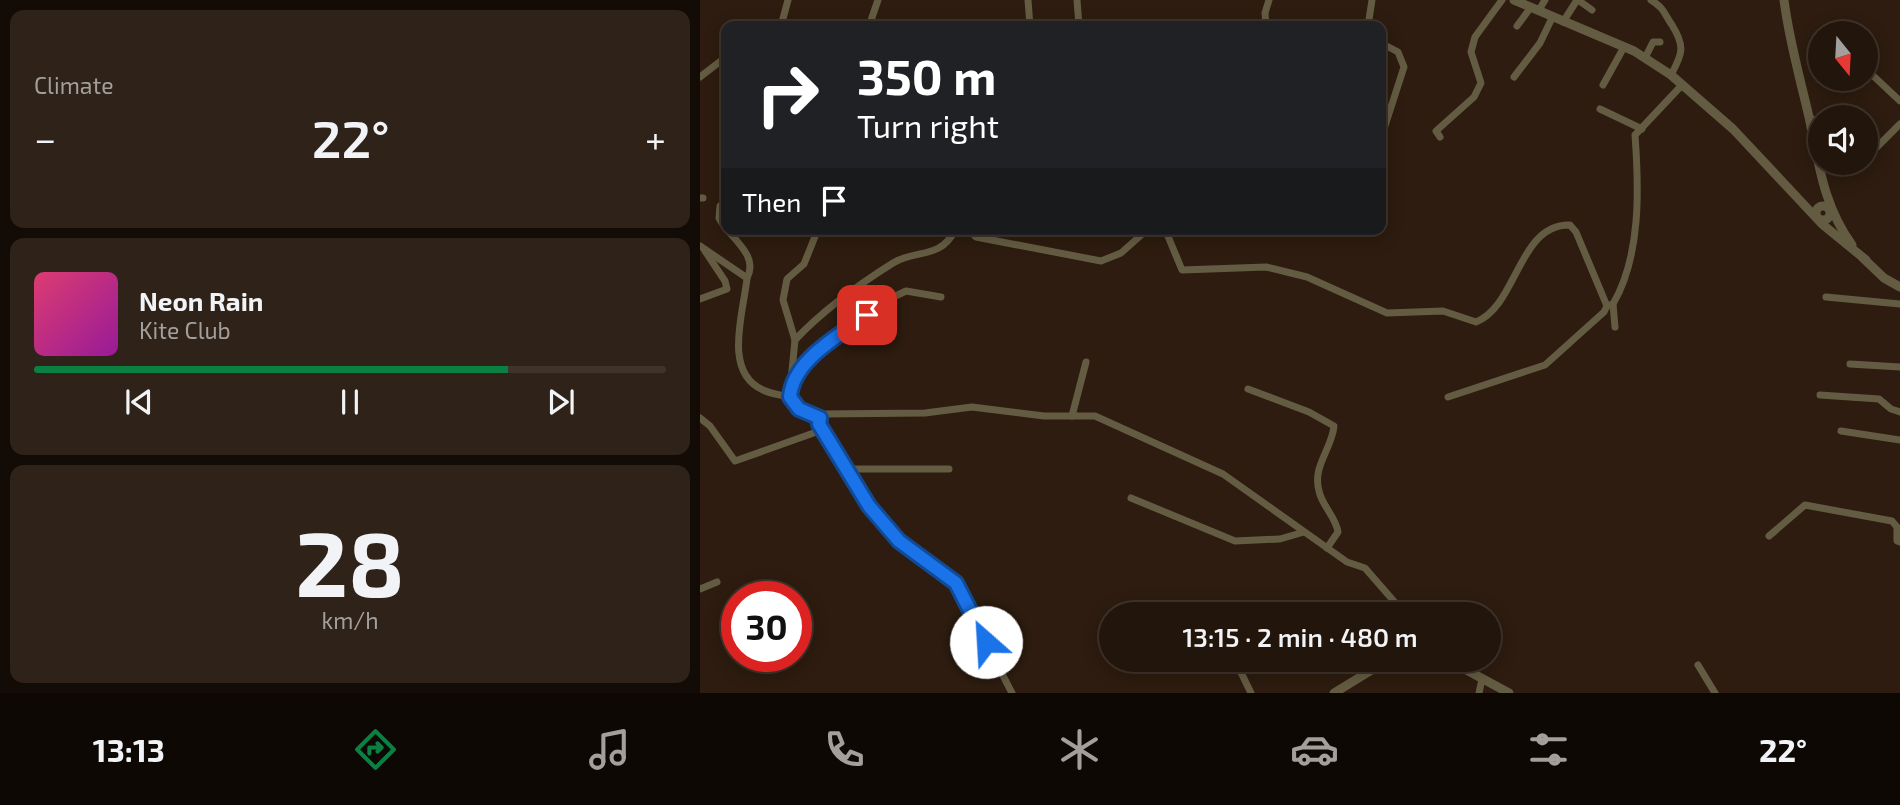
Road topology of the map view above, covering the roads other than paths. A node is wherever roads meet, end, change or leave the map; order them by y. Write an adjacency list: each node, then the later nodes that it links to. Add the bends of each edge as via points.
1 (788, 0): 16 (street)
2 (878, 0): 17 (street)
3 (1028, 0): 18 (street)
4 (1077, 0): 19 (street)
5 (1269, 0): 20 (street)
6 (1372, 0): 21 (street)
7 (1502, 0): 41 (street, via 1475,37 1471,52 1480,74 1478,90 1436,131)
8 (1514, 0): 13 (street)
9 (1545, 0): 13 (street)
10 (1578, 0): 14 (street); 22 (street)
11 (1651, 0): 29 (street, via 1665,10 1681,38 1678,63)
12 (1784, 0): 37 (street)
13 (1535, 8): 15 (street); 23 (street)
14 (1592, 10)
15 (1553, 16): 22 (street); 31 (street, via 1540,43)
16 (782, 21)
17 (871, 21)
18 (1030, 21)
19 (1079, 21)
20 (1266, 21)
21 (1369, 21)
22 (1563, 22): 26 (street)
23 (1517, 26)
24 (1660, 42): 27 (street, via 1654,42)
25 (1386, 46): 38 (street, via 1398,52 1404,67)
26 (1624, 47): 27 (street); 33 (street)
27 (1646, 58): 29 (street)
28 (721, 61): 30 (street)
29 (1671, 75): 34 (street)
30 (700, 77)
31 (1514, 77)
32 (1878, 80): 35 (street)
33 (1603, 85)
34 (1682, 85): 40 (street); 46 (street, via 1733,129)
35 (1900, 101)
36 (1600, 109): 40 (street)
37 (1808, 113)
38 (1386, 123)
39 (1900, 124): 42 (street)
40 (1642, 129): 63 (street, via 1635,135 1639,185 1629,270)
41 (1440, 136)
42 (1878, 146)
43 (1820, 175): 44 (street)
44 (1821, 181): 45 (street); 47 (street)
45 (1819, 203): 46 (street); 47 (street); 48 (street)
46 (1807, 205): 48 (street)
47 (1830, 211): 48 (street, via 1827,219); 56 (street)
48 (1818, 218): 56 (street)
49 (734, 235): 57 (street, via 744,247 750,270)
50 (816, 235): 65 (street, via 804,264 787,279 783,299)
51 (953, 235): 65 (street, via 933,252 897,261 846,295)
52 (974, 235): 53 (street, via 1101,261 1121,253)
53 (1141, 235)
54 (1167, 235): 63 (street, via 1182,270 1266,267 1307,277 1387,313 1443,311 1476,322 1495,305 1537,240 1548,230 1570,225)
55 (701, 246): 57 (street); 61 (street, via 727,289)
56 (1866, 260): 58 (street)
57 (747, 278): 70 (street, via 738,351 742,367 750,382 764,391)
58 (1900, 287)
59 (941, 297): 70 (street, via 906,291 883,302 822,345)
60 (1826, 297): 62 (street)
61 (700, 299)
62 (1900, 304)
63 (1610, 305): 64 (street); 72 (street, via 1545,365)
64 (1615, 327)
65 (795, 340): 70 (street)
66 (1086, 362): 74 (street)
67 (1850, 364): 68 (street)
68 (1900, 367)
69 (1248, 389): 86 (street, via 1334,426 1317,480 1338,532)
70 (790, 395): 76 (street, via 799,409)
71 (1820, 395): 73 (street, via 1879,399)
72 (1448, 397)
73 (1900, 412)
74 (1072, 416): 76 (street, via 972,407 925,413 843,412); 83 (street, via 1095,416 1191,457)
75 (700, 418): 77 (street, via 735,461)
76 (820, 418): 77 (street)
77 (822, 430): 80 (street)
78 (1841, 431): 79 (street)
79 (1900, 440)
80 (847, 469): 81 (street); 95 (street, via 869,506 899,541 956,583)
81 (948, 469)
82 (1130, 498): 83 (street, via 1235,541 1280,539)
83 (1304, 531): 86 (street)
84 (1769, 536): 85 (street, via 1805,505 1892,521)
85 (1900, 542)
86 (1327, 548): 89 (street, via 1365,568)
87 (718, 582): 88 (street)
88 (700, 589)
89 (1395, 602)
90 (1698, 665): 100 (street)
91 (1241, 672): 96 (street)
92 (1368, 672): 97 (street)
93 (1469, 672): 94 (street)
94 (1482, 679): 98 (street); 99 (street)
95 (1012, 693)
96 (1251, 693)
97 (1334, 693)
98 (1479, 693)
99 (1509, 693)
100 (1715, 693)

